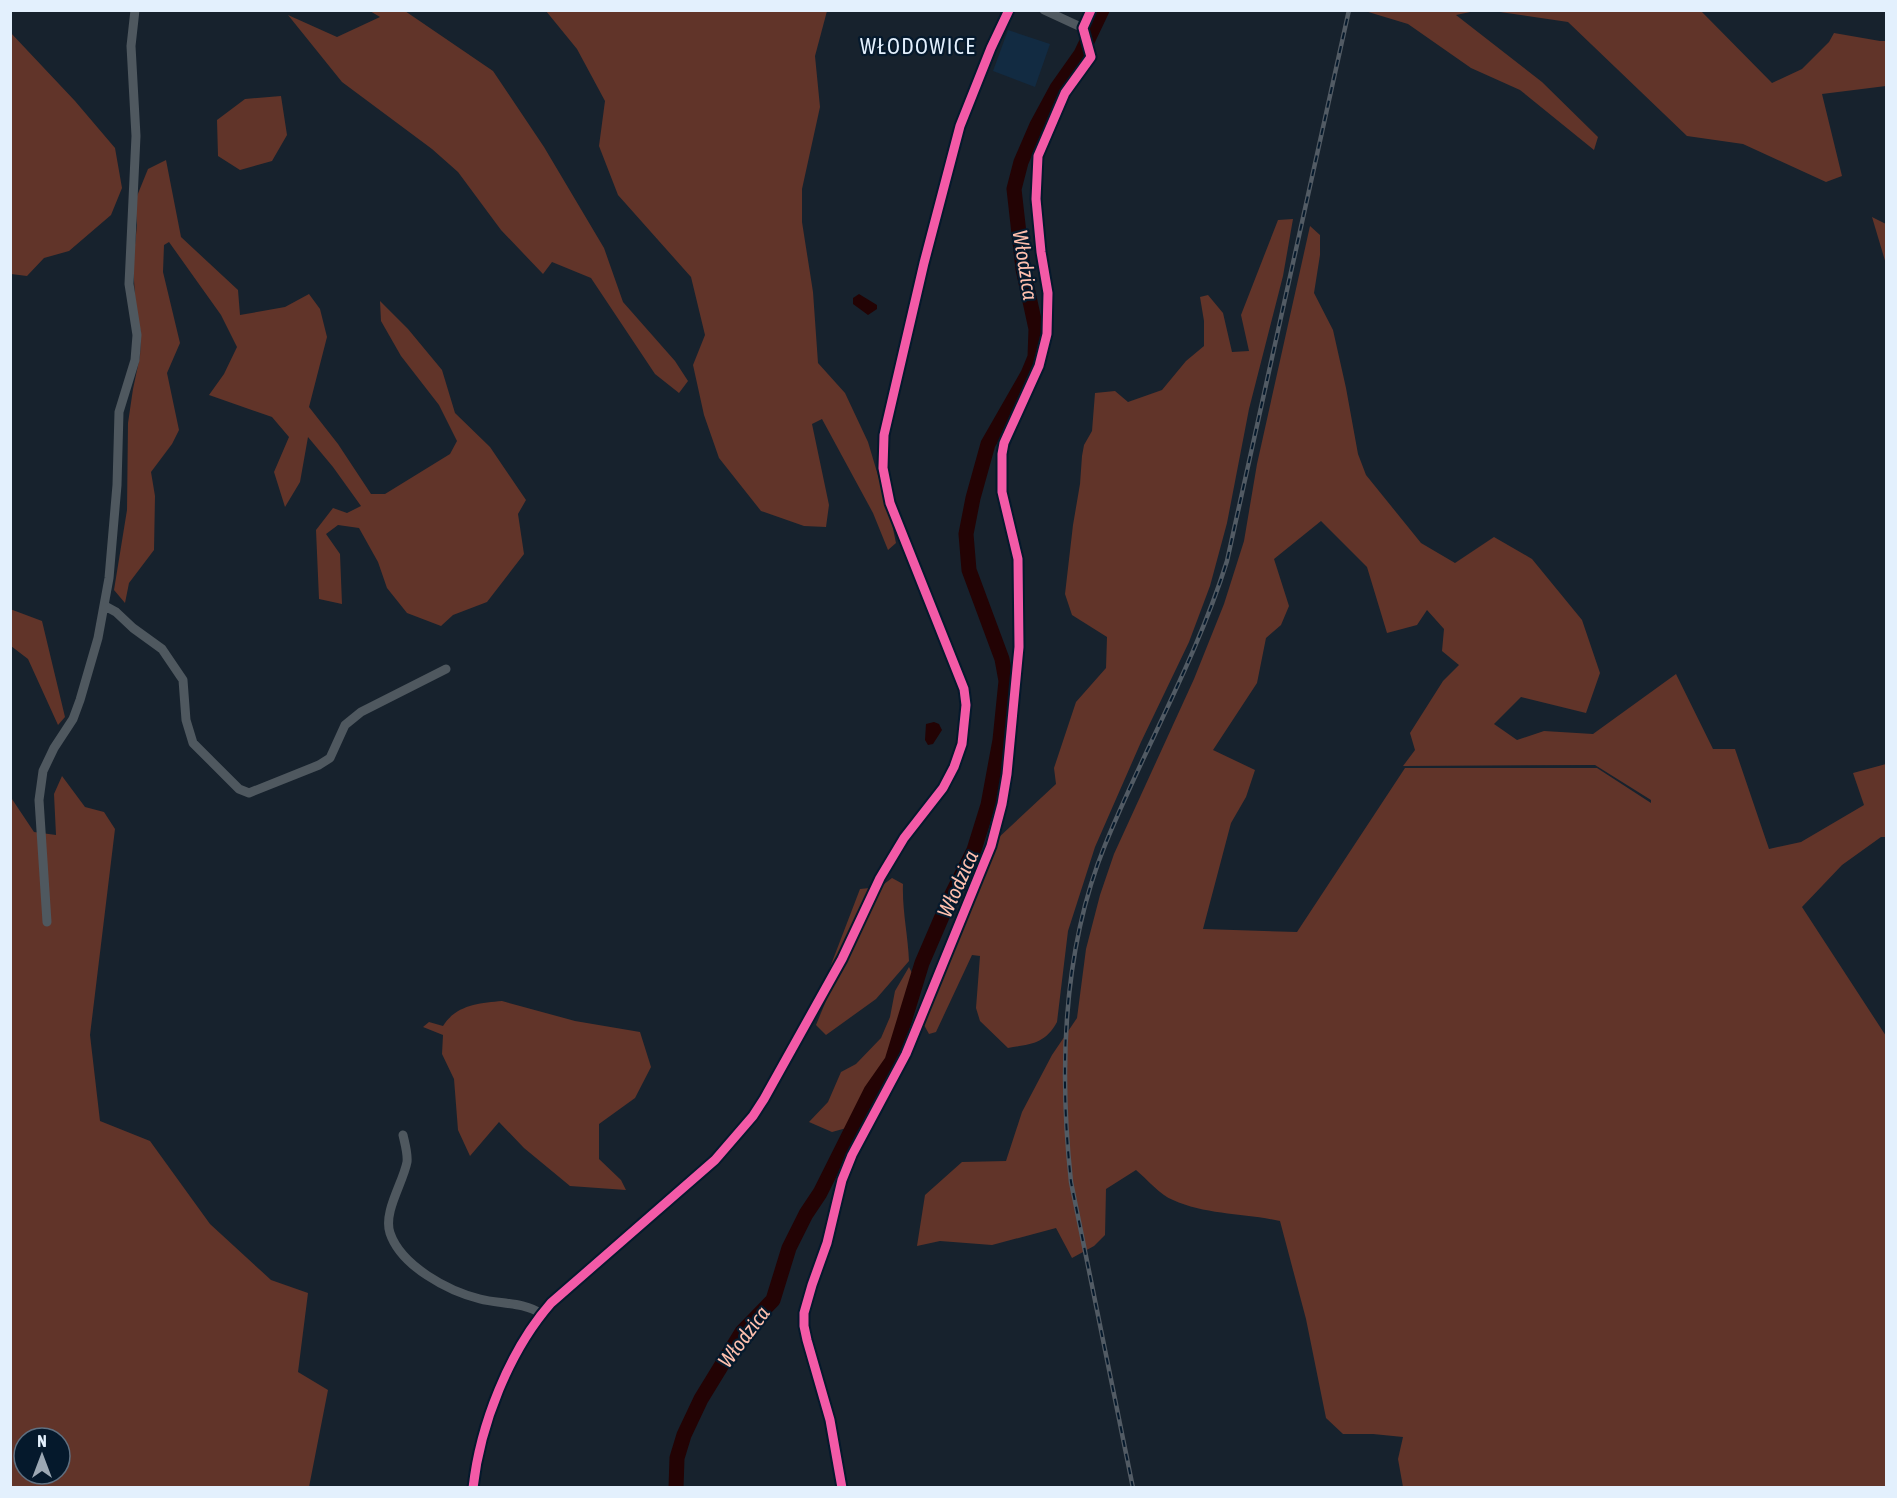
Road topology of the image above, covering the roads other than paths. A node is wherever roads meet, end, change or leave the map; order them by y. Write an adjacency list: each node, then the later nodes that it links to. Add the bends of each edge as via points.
1 (135, 10): 6 (street, via 131,46 136,136 129,284 137,335 135,360 119,412 117,485)
2 (1010, 10): 10 (street, via 972,95 947,171 887,416 883,453 890,503 964,689 962,744 943,788 904,838 880,878 842,959 753,1116 715,1160 570,1284)
3 (1044, 10): 5 (street)
4 (1091, 10): 5 (street)
5 (1084, 31): 12 (street, via 1091,57 1065,93 1038,156 1036,199 1048,293 1047,334 1039,366 1002,454 1002,492 1018,559 1019,648 1002,804 991,846 906,1054 842,1180 804,1313)
6 (105, 606): 7 (street, via 162,649 183,680 186,720 193,743 239,789 249,793 319,765 330,758 345,725 361,712); 8 (street, via 73,719 43,771 39,800)
7 (446, 669)
8 (47, 922)
9 (403, 1135): 10 (street, via 407,1160 389,1221 397,1245 413,1265 439,1283 478,1298 533,1308)
10 (541, 1314): 11 (street, via 514,1359 498,1396 479,1449)
11 (473, 1488)
12 (842, 1488)

